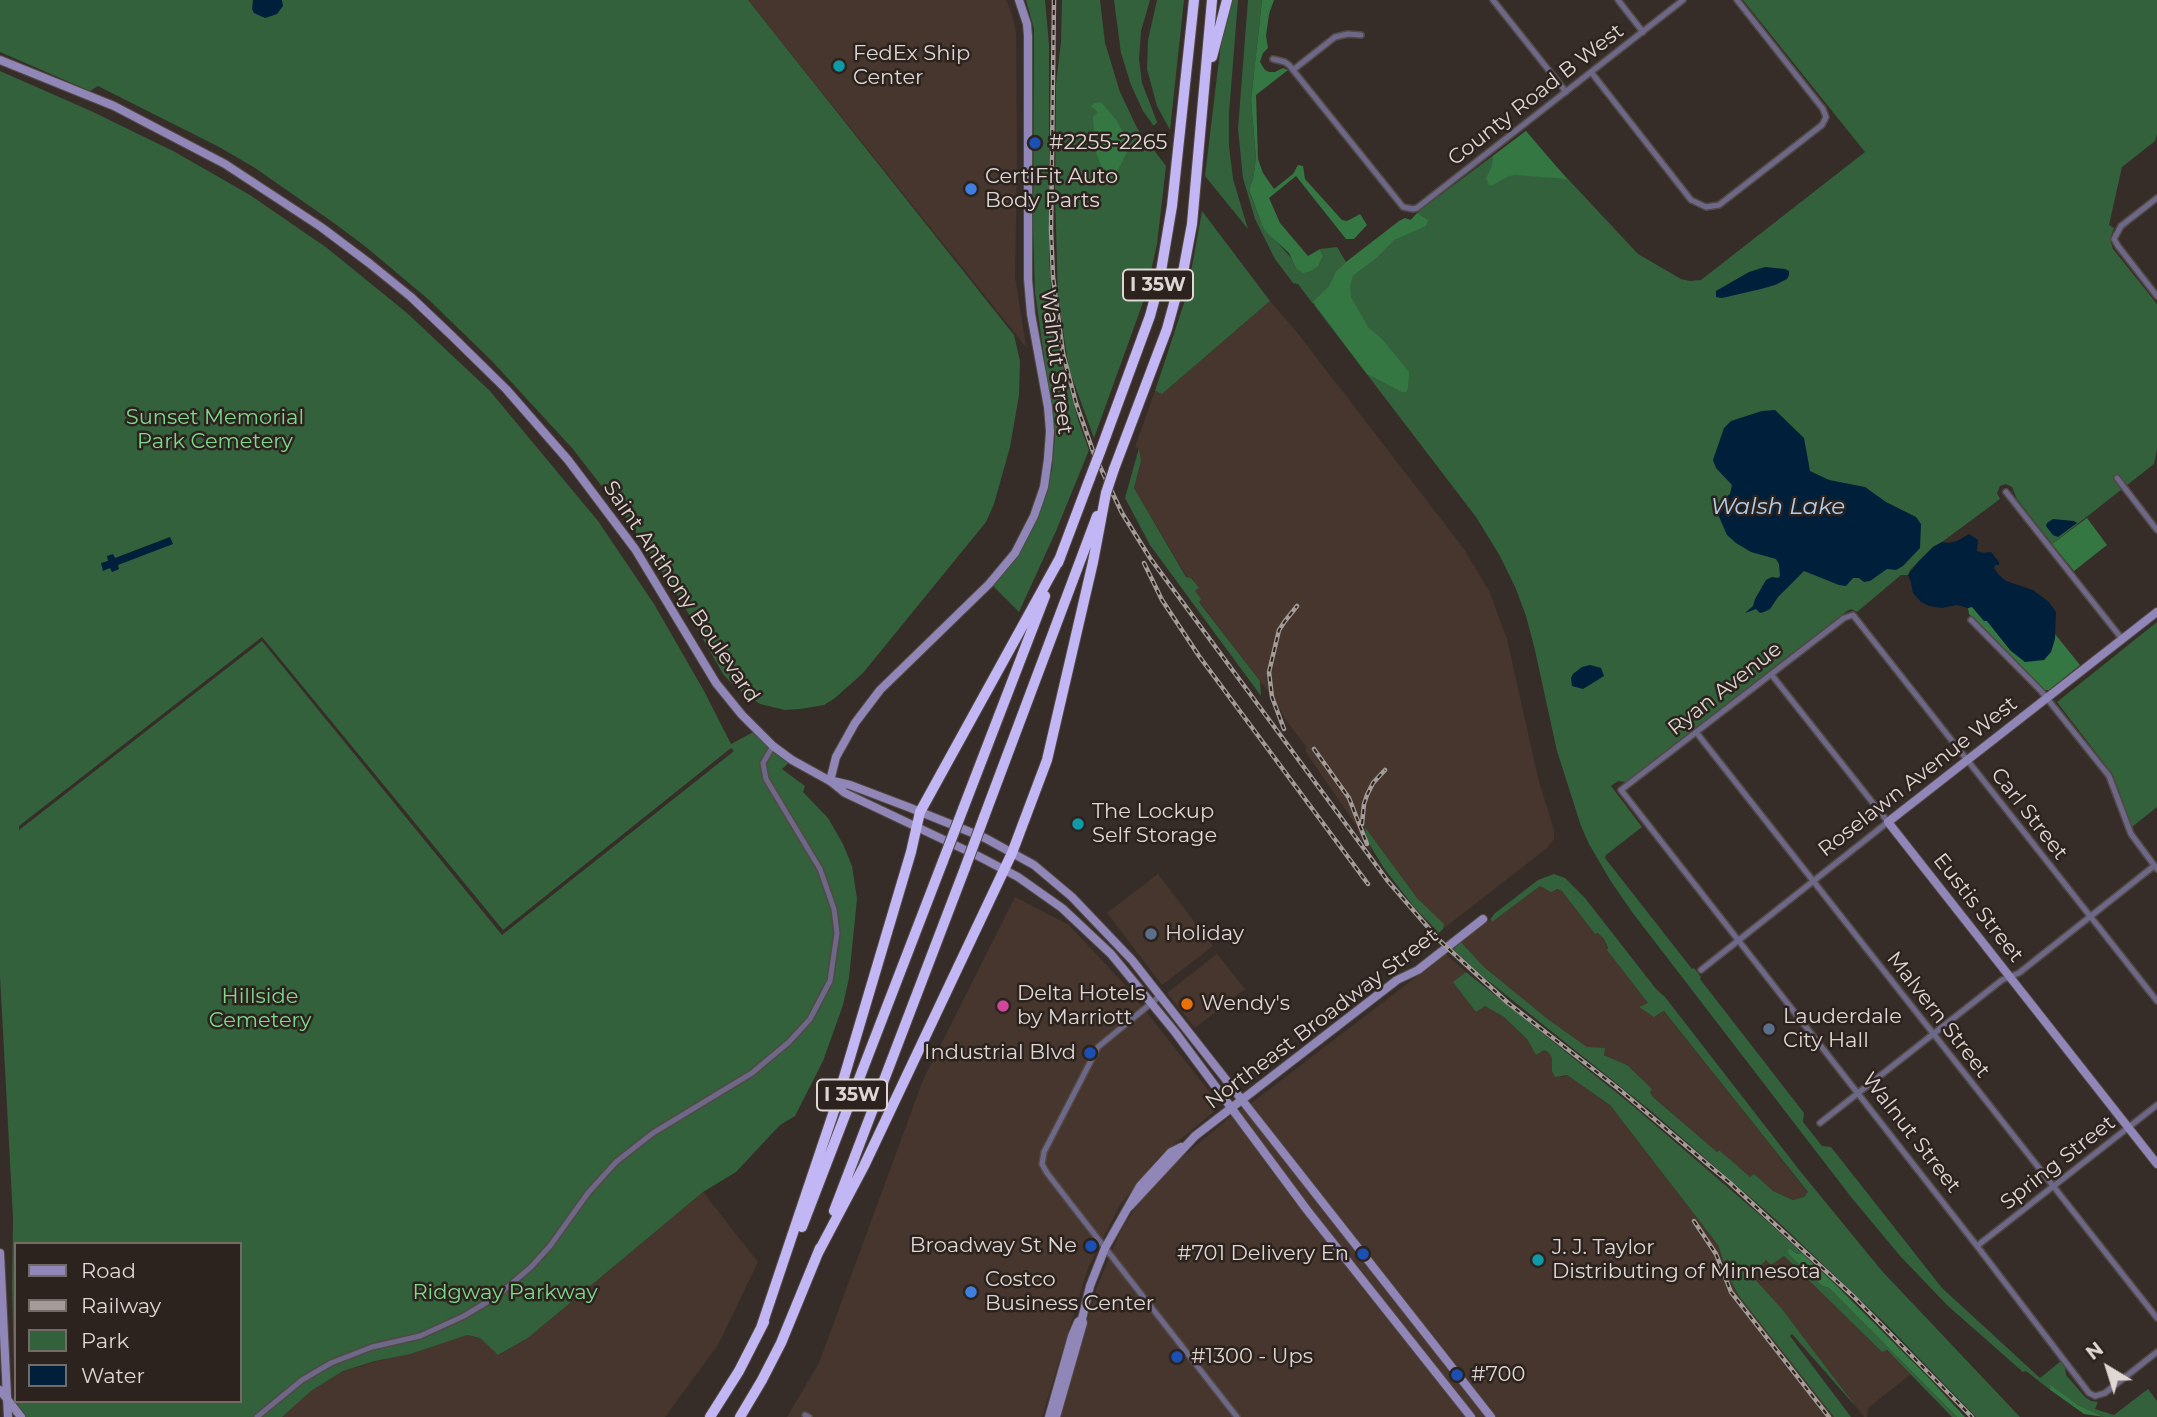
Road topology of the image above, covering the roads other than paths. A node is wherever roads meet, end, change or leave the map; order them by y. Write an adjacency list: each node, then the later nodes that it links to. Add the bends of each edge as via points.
1 (1019, 0): 33 (street, Walnut Street, via 1028,36 1028,279 1050,431 1044,487 1015,553 880,690 836,757)
2 (1194, 0): 23 (highway, I 35W, bridge, via 1159,283)
3 (1212, 0): 16 (highway, I 35W)
4 (1227, 0): 16 (highway)
5 (1493, 0): 15 (street)
6 (1618, 0): 9 (street)
7 (1683, 0): 9 (street, County Road B West)
8 (1737, 0): 14 (street, via 1826,117 1822,125 1723,203 1701,206 1690,200)
9 (1643, 32): 14 (street, County Road B West)
10 (1361, 35): 13 (street, via 1335,37)
11 (1273, 59): 13 (street)
12 (0, 60): 31 (street, Saint Anthony Boulevard, via 114,106 225,164 321,227 411,297 506,389 568,460 635,548 716,683)
13 (1293, 70): 15 (street, County Road B West, via 1406,209 1417,208)
14 (1591, 72): 15 (street, County Road B West)
15 (1566, 92)
16 (1204, 95): 21 (highway, I 35W, bridge, via 1192,224 1177,298)
17 (2157, 198): 18 (street, via 2114,236)
18 (2157, 296)
19 (2117, 478): 22 (street)
20 (2006, 492): 27 (street)
21 (1105, 493): 38 (highway, via 1047,760); 62 (highway, I 35W, bridge)
22 (2157, 530)
23 (1060, 558): 35 (highway); 65 (highway, I 35W, bridge)
24 (2157, 612): 27 (street, Roselawn Avenue West)
25 (1850, 615): 28 (street, Ryan Avenue); 32 (street, Carl Street)
26 (1971, 620): 29 (street)
27 (2122, 639): 29 (street, Roselawn Avenue West)
28 (1771, 674): 30 (street, Ryan Avenue); 36 (street, Eustis Street)
29 (2043, 695): 32 (street, Roselawn Avenue West); 39 (street, via 2109,776 2132,834)
30 (1696, 732): 34 (street, Ryan Avenue); 41 (street, Malvern Street)
31 (773, 746): 33 (street, Saint Anthony Boulevard); 71 (street, via 763,764 766,779 820,869 834,909 837,933 830,981 810,1019 752,1073 653,1133 616,1162 531,1267 496,1296 431,1331 331,1363)
32 (1967, 761): 36 (street, Roselawn Avenue West); 42 (street, Carl Street)
33 (830, 781): 35 (street, Saint Anthony Boulevard); 37 (street, Saint Anthony Boulevard)
34 (1621, 790): 44 (street, Walnut Street)
35 (920, 812): 37 (highway); 38 (street, Saint Anthony Boulevard)
36 (1888, 822): 41 (street, Roselawn Avenue West); 46 (street, Eustis Street)
37 (915, 827): 40 (street, Saint Anthony Boulevard); 65 (highway, via 834,1111)
38 (1012, 853): 40 (highway); 47 (street, Saint Anthony Boulevard, via 1072,897)
39 (2156, 868): 42 (street)
40 (1004, 870): 49 (street, Saint Anthony Boulevard, via 1036,888 1084,927); 62 (highway, via 870,1154)
41 (1813, 881): 44 (street, Roselawn Avenue West); 50 (street, Malvern Street)
42 (2090, 916): 46 (street); 48 (street, Carl Street)
43 (1480, 921): 52 (street, Northeast Broadway Street)
44 (1738, 940): 45 (street, Roselawn Avenue West); 51 (street, Walnut Street)
45 (1701, 970)
46 (2010, 977): 50 (street); 56 (street, Eustis Street)
47 (1160, 996): 49 (street); 52 (street, Saint Anthony Boulevard)
48 (2157, 1001)
49 (1152, 1003): 54 (street, Saint Anthony Boulevard); 60 (street, via 1098,1047 1042,1159 1047,1173)
50 (1933, 1034): 51 (street); 58 (street, Malvern Street)
51 (1857, 1093): 55 (street); 59 (street, Walnut Street)
52 (1242, 1101): 54 (street, Northeast Broadway Street); 78 (street, Saint Anthony Boulevard)
53 (2157, 1105): 56 (street, Spring Street)
54 (1231, 1108): 60 (street, Northeast Broadway Street, via 1187,1144 1129,1207); 77 (street, Saint Anthony Boulevard)
55 (1820, 1123)
56 (2129, 1128): 57 (street, Eustis Street); 58 (street, Spring Street)
57 (2157, 1164)
58 (2054, 1186): 59 (street, Spring Street); 63 (street, Malvern Street)
59 (1977, 1245): 66 (street, Walnut Street, via 2095,1396 2105,1394)
60 (1105, 1248): 64 (street, Northeast Broadway Street); 76 (street)
61 (0, 1253): 68 (street)
62 (818, 1253): 73 (highway, I 35W, via 781,1343)
63 (2157, 1318)
64 (1082, 1319): 74 (street, Northeast Broadway Street, via 1072,1336); 75 (street, Northeast Broadway Street)
65 (761, 1328): 72 (highway, I 35W)
66 (2157, 1352)
67 (0, 1390): 68 (street)
68 (7, 1399): 69 (street); 70 (street)
69 (8, 1417)
70 (21, 1417)
71 (257, 1417)
72 (710, 1417)
73 (740, 1417)
74 (1049, 1417)
75 (1056, 1417)
76 (1237, 1417)
77 (1471, 1417)
78 (1491, 1417)

